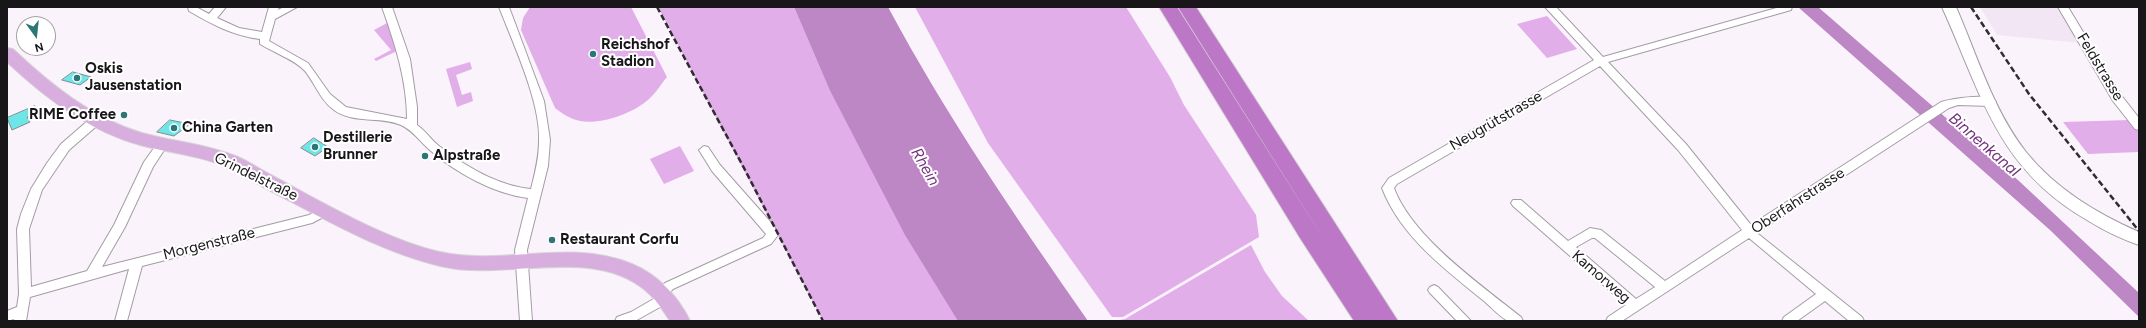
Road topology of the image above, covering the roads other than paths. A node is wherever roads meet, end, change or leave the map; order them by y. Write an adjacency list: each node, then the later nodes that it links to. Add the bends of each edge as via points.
1 (221, 7): 14 (street)
2 (274, 7): 13 (street)
3 (292, 7): 13 (street)
4 (387, 7): 20 (street, via 405,59)
5 (504, 7): 24 (street, via 539,101 544,122 542,166)
6 (1168, 7): 45 (highway, via 1307,232)
7 (1188, 7): 46 (highway)
8 (1550, 7): 17 (street)
9 (1949, 7): 18 (street)
10 (2064, 7): 21 (street, Feldstrasse, via 2117,98)
11 (1788, 8): 17 (street, Neugrütstrasse)
12 (192, 9): 14 (street)
13 (270, 18): 15 (street)
14 (210, 19): 15 (street, via 248,34)
15 (264, 36): 20 (street, via 264,42 307,67 332,102 344,110 382,116)
16 (7, 52): 19 (main road, Grindelstraße, via 47,89)
17 (1601, 61): 27 (street, via 1682,147); 48 (street, Neugrütstrasse, via 1393,181 1388,188 1389,196 1410,228)
18 (1991, 102): 27 (street, Oberfahrstrasse, via 1958,101 1945,106); 28 (street, via 2015,148 2043,180 2084,212)
19 (95, 121): 22 (main road, Grindelstraße, via 138,138); 35 (street, via 65,147 38,189 30,208 22,229)
20 (412, 126): 24 (street, via 460,166 514,192)
21 (2139, 126)
22 (163, 144): 26 (main road, Grindelstraße, via 232,162); 32 (street, via 148,165 118,229)
23 (704, 150): 36 (street, via 716,168 770,229 772,235 767,241 669,286)
24 (535, 194): 31 (street, via 523,237)
25 (1516, 203): 29 (street, Kamorweg)
26 (325, 211): 30 (street, Morgenstraße, via 312,218); 31 (main road, Grindelstraße, via 408,248 441,259 472,264)
27 (1751, 232): 33 (street, Oberfahrstrasse); 37 (street, via 1756,239)
28 (2139, 239)
29 (1567, 247): 33 (street, Kamorweg, via 1590,233 1597,233); 38 (street, Kamorweg)
30 (137, 262): 32 (street, Morgenstraße); 41 (street)
31 (521, 263): 36 (main road, Grindelstraße, via 600,263 631,273 649,283); 42 (street, via 524,271)
32 (91, 275): 35 (street, Morgenstraße)
33 (1664, 287): 38 (street, Oberfahrstrasse)
34 (1434, 290): 47 (street)
35 (25, 294): 39 (street)
36 (662, 295): 43 (street, via 635,316); 44 (main road, Grindelstraße)
37 (1825, 295): 50 (street); 51 (street)
38 (1635, 306): 49 (street, Oberfahrstrasse)
39 (21, 315): 40 (street)
40 (7, 317)
41 (121, 321)
42 (526, 321)
43 (621, 321)
44 (680, 321)
45 (1366, 321)
46 (1387, 321)
47 (1465, 321)
48 (1517, 321)
49 (1612, 321)
50 (1788, 321)
51 (1858, 321)

